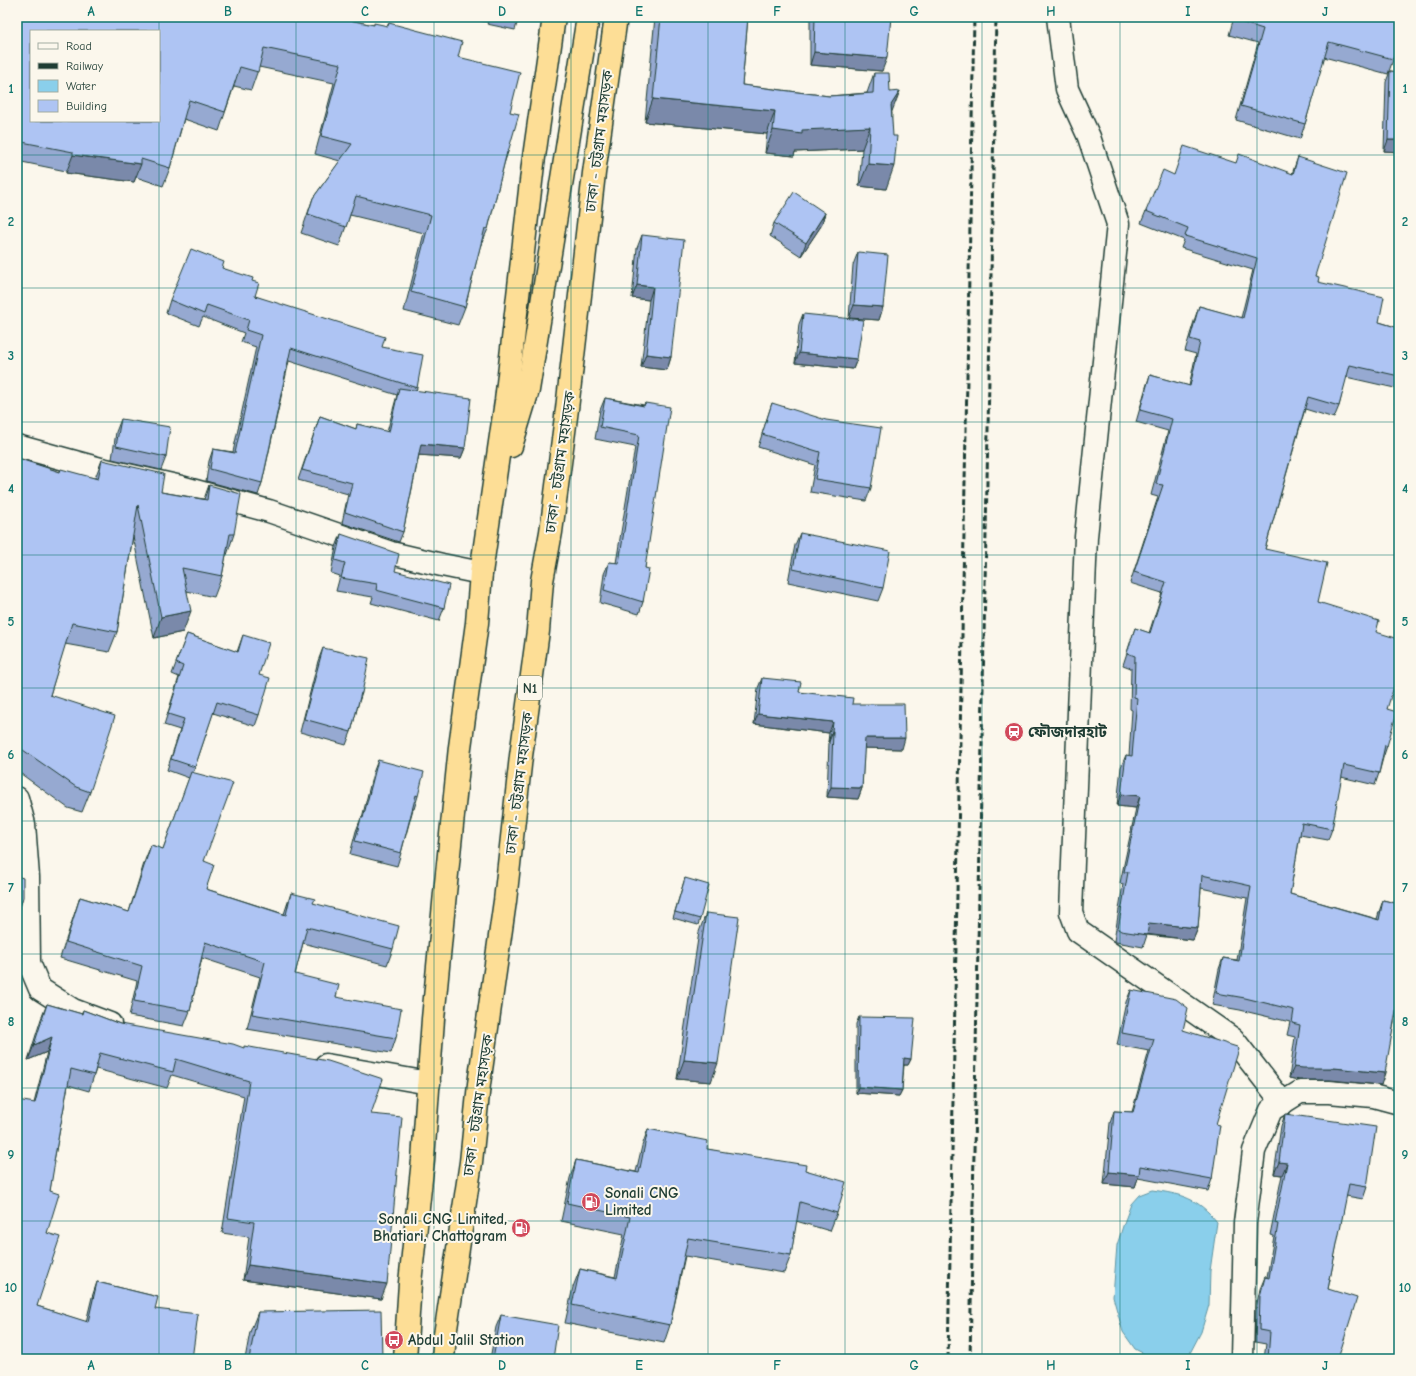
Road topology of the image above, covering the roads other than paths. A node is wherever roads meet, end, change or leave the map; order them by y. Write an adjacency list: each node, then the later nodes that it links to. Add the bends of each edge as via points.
1 (554, 17): 6 (highway, via 533,164)
2 (588, 17): 6 (highway, via 528,390)
3 (616, 17): 15 (highway, ঢাকা - চট্টগ্রাম মহাসড়ক / N1, via 594,173 551,532 542,581 505,901 479,1084 471,1162 446,1327)
4 (1058, 17): 12 (street, via 1067,90 1089,137 1118,224 1086,537 1071,912 1078,931 1233,1039)
5 (17, 446): 7 (street, via 269,511 391,553)
6 (492, 506): 7 (highway)
7 (481, 573): 11 (highway, via 444,893)
8 (17, 798): 9 (street, via 24,824 28,877 29,963 40,989 74,1010 117,1027)
9 (132, 1030)
10 (303, 1061): 11 (street)
11 (429, 1082): 14 (highway)
12 (1283, 1103): 13 (street, via 1300,1092 1329,1092 1373,1096); 16 (street, via 1271,1110 1254,1151 1245,1223)
13 (1399, 1103)
14 (405, 1359)
15 (444, 1359)
16 (1242, 1359)

